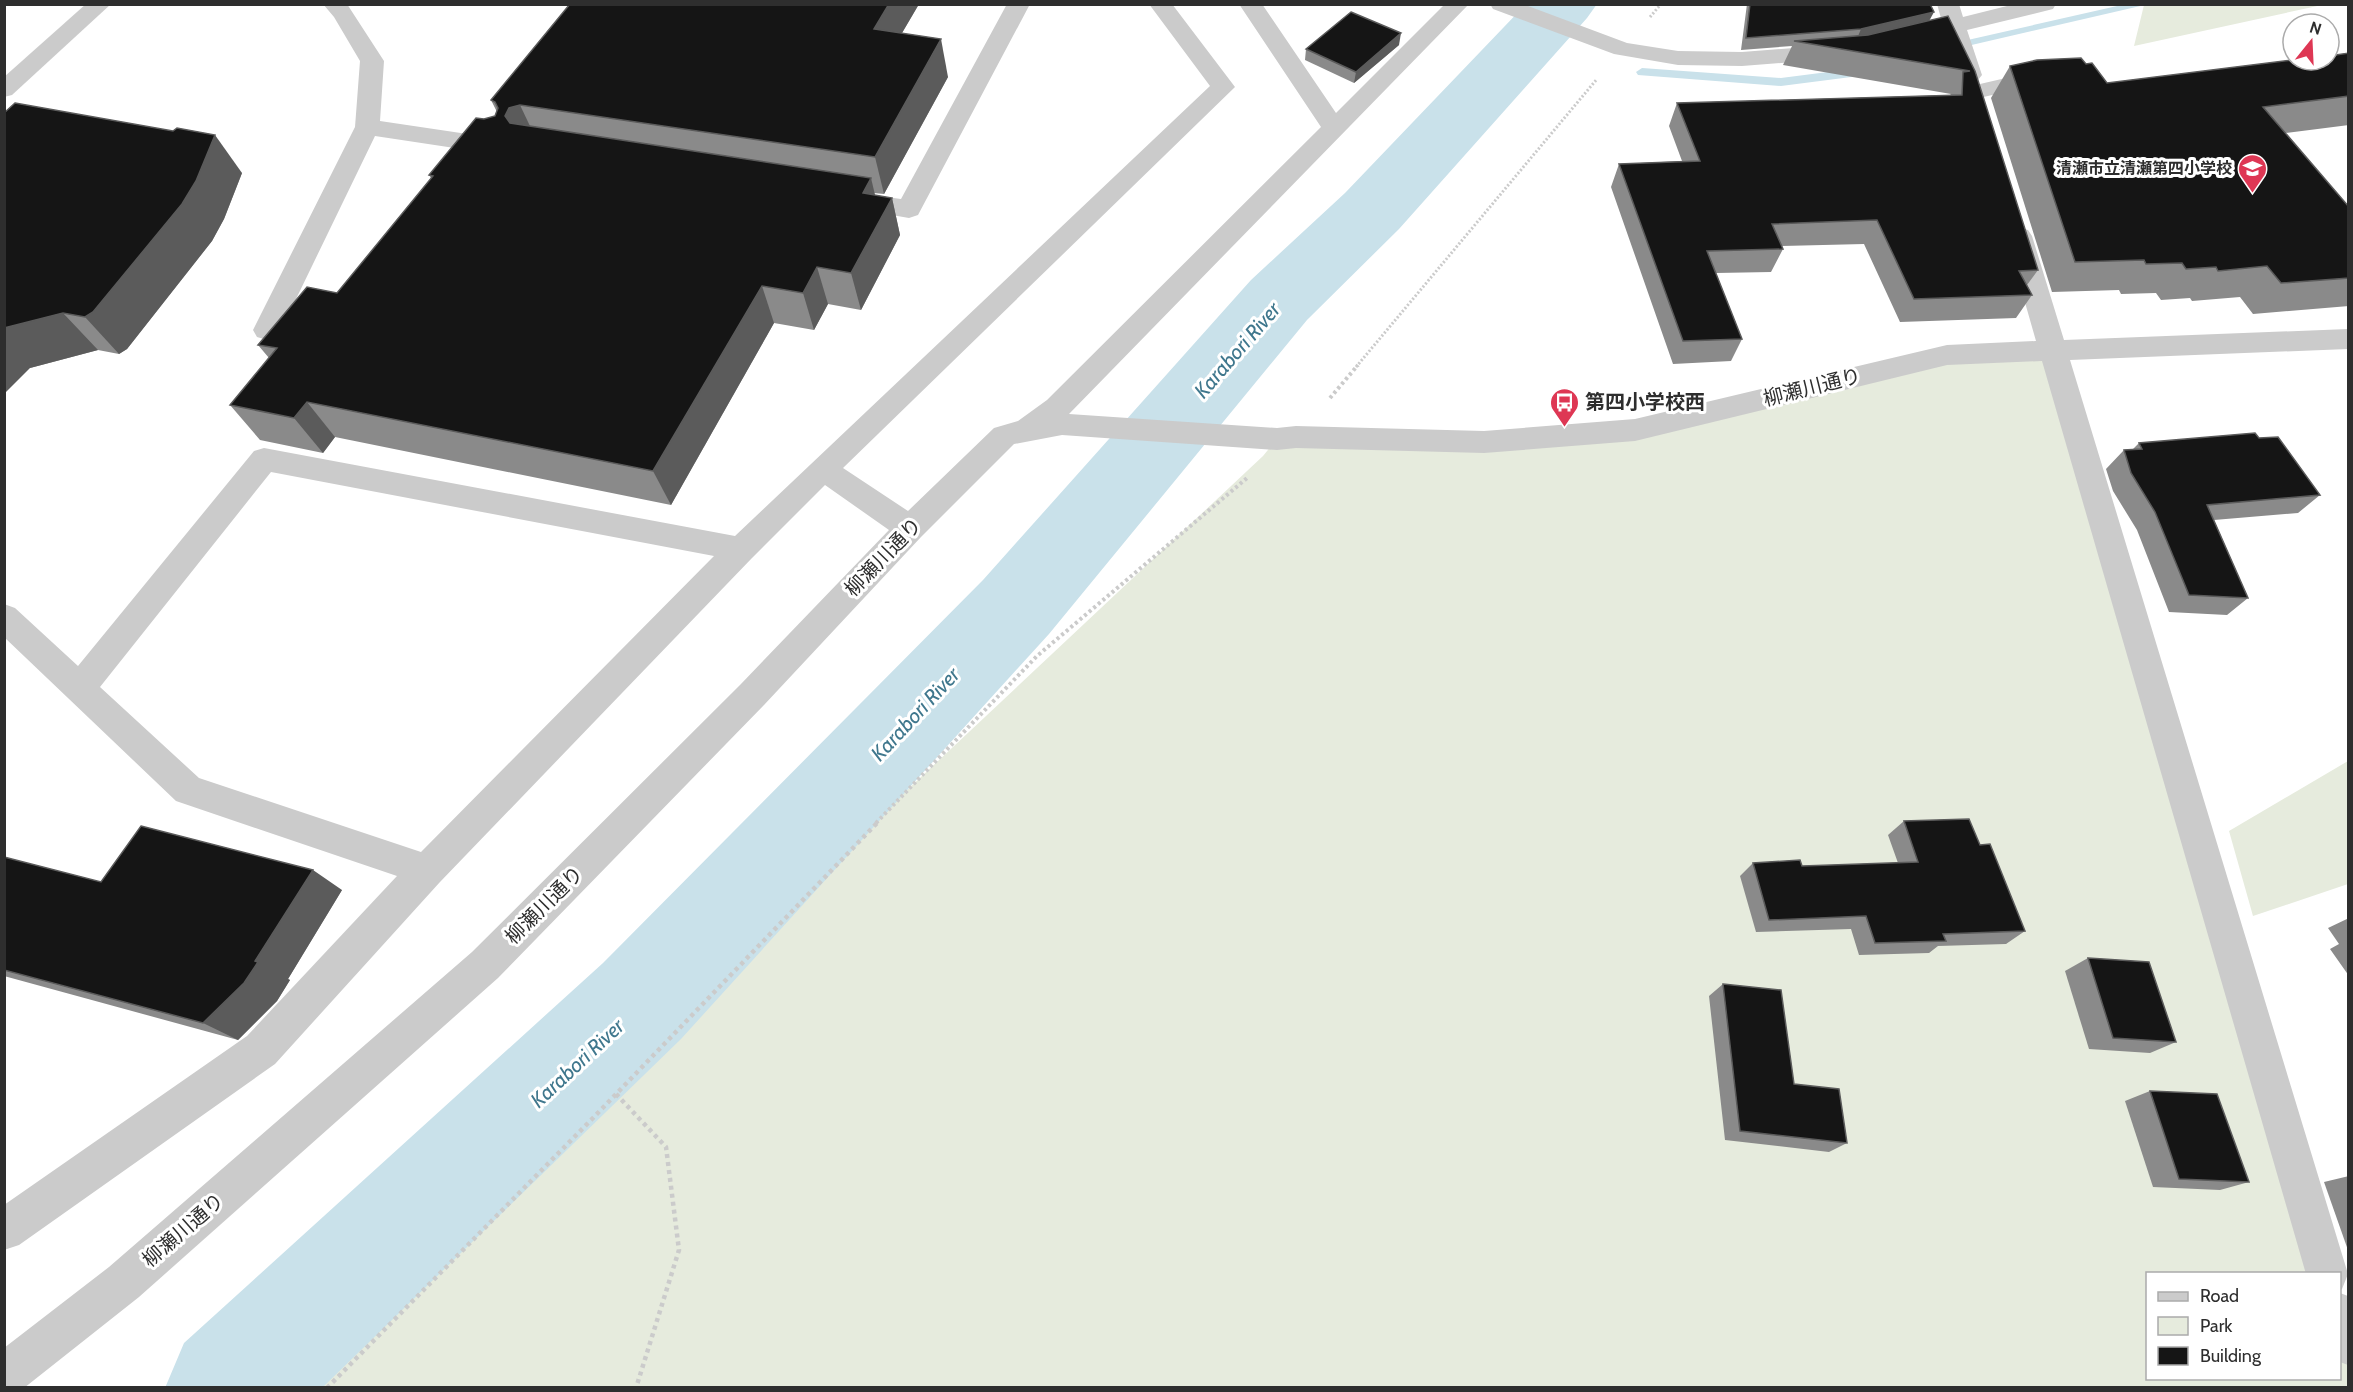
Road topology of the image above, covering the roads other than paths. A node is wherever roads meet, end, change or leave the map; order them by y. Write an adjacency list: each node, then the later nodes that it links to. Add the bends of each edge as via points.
1 (100, 4): 13 (street)
2 (334, 4): 14 (street, via 372,61)
3 (1019, 4): 17 (street, via 909,208)
4 (1160, 4): 23 (street, via 1223,87)
5 (1250, 4): 15 (street)
6 (1458, 4): 15 (street)
7 (1501, 4): 11 (street, via 1622,49 1678,58 1742,59)
8 (2045, 4): 9 (street)
9 (1956, 30): 10 (street); 12 (street, via 1978,103)
10 (1911, 37)
11 (1856, 50)
12 (2066, 72)
13 (4, 90)
14 (367, 127): 16 (street); 19 (street)
15 (1335, 129): 22 (street, via 1057,408)
16 (503, 147)
17 (828, 196)
18 (2013, 217): 21 (street)
19 (267, 330)
20 (2349, 339): 21 (street, 柳瀬川通り)
21 (2054, 351): 22 (street, 柳瀬川通り, via 1947,355 1635,430 1484,442 1287,438 1062,424); 30 (street)
22 (1026, 429): 24 (street, 柳瀬川通り, via 1005,436)
23 (823, 469): 24 (street); 25 (street)
24 (910, 528): 33 (street, 柳瀬川通り, via 752,695 486,964 124,1282)
25 (741, 549): 27 (street, via 264,459); 28 (street)
26 (4, 617): 27 (street)
27 (80, 688): 28 (street, via 188,790)
28 (427, 870): 29 (street, via 261,1050)
29 (4, 1230)
30 (2326, 1272)
31 (2341, 1317): 32 (street)
32 (2349, 1344)
33 (4, 1376)

